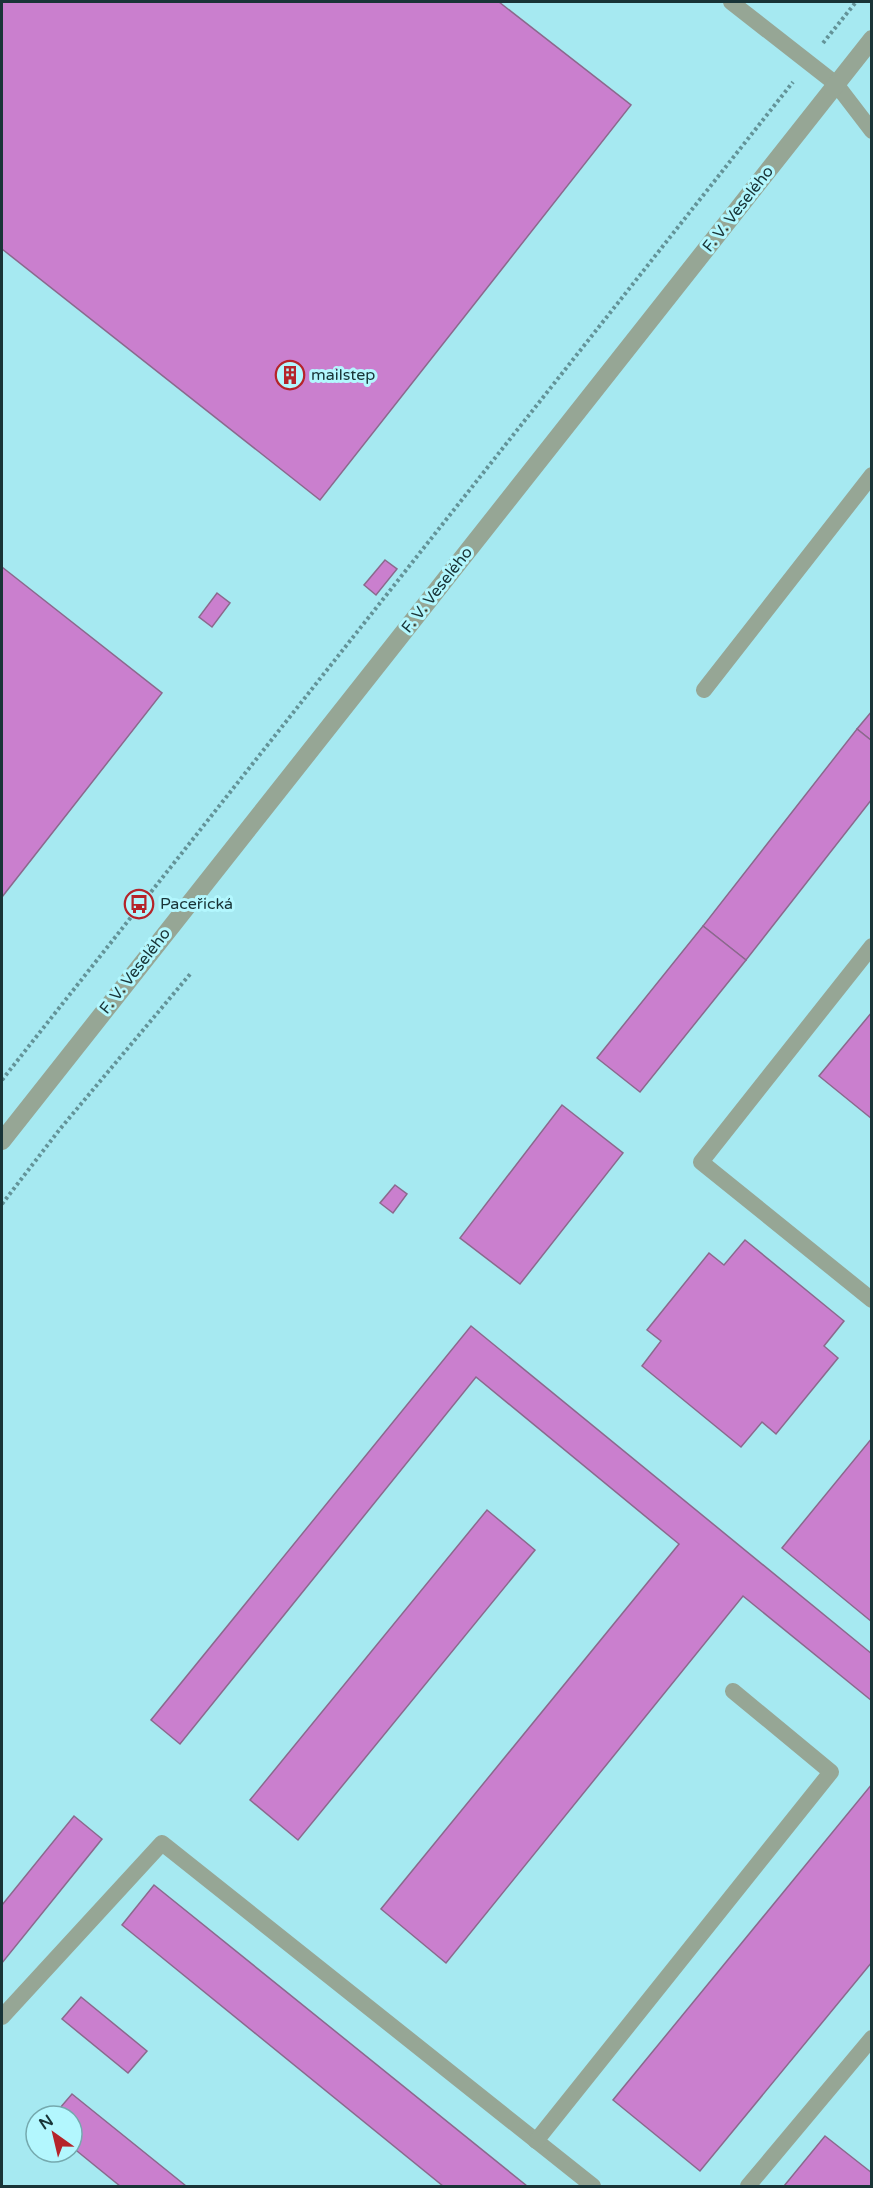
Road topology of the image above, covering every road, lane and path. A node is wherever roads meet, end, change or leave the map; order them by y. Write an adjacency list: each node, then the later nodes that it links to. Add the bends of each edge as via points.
1 (732, 2): 4 (lane)
2 (856, 2): 4 (path)
3 (872, 39): 5 (street, F. V. Veselého)
4 (808, 63): 5 (lane); 11 (path)
5 (836, 84): 6 (lane); 12 (street, F. V. Veselého)
6 (872, 131)
7 (872, 475): 8 (lane)
8 (704, 690)
9 (872, 945): 14 (lane, via 701,1162)
10 (191, 973): 13 (path)
11 (2, 1080)
12 (2, 1141)
13 (2, 1204)
14 (872, 1300)
15 (733, 1691): 18 (lane, via 831,1772)
16 (2, 2017): 18 (lane, via 162,1843)
17 (872, 2038): 20 (lane)
18 (536, 2141): 19 (lane)
19 (593, 2187)
20 (748, 2187)

